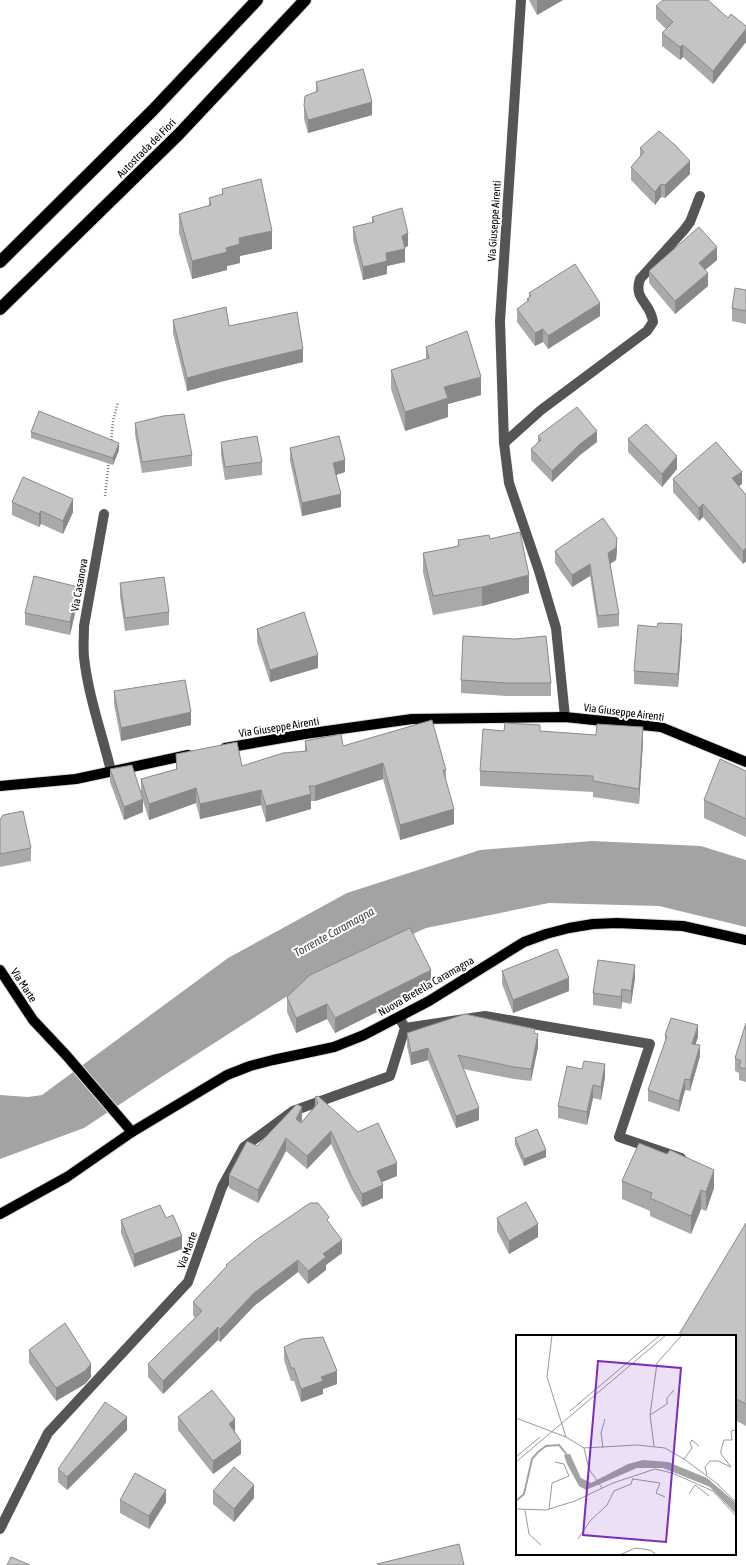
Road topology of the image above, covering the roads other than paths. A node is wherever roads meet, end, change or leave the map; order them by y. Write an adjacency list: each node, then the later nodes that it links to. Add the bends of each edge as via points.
1 (257, 0): 5 (highway, Autostrada dei Fiori, via 153,110)
2 (305, 0): 6 (highway, Autostrada dei Fiori, via 179,134)
3 (521, 0): 7 (street, Via Giuseppe Airenti, via 500,321)
4 (700, 196): 7 (street, via 690,222 640,279 638,294 652,313 653,322 647,331 540,410)
5 (0, 262)
6 (0, 309)
7 (504, 443): 9 (street, Via Giuseppe Airenti, via 509,483 556,628)
8 (104, 514): 13 (street, Via Casanova, via 84,626 84,650 91,692)
9 (565, 717): 10 (main road, Via Giuseppe Airenti, via 412,719); 12 (main road, Via Giuseppe Airenti, via 661,727)
10 (217, 750)
11 (202, 753): 13 (main road)
12 (746, 762)
13 (112, 771): 14 (main road, via 76,779)
14 (0, 786)
15 (746, 940): 17 (main road, Nuova Bretella Caramagna, via 683,926 617,922 569,928 524,942)
16 (0, 970): 19 (main road, Via Marte, via 33,1020)
17 (399, 1017): 18 (street); 19 (main road, Nuova Bretella Caramagna, via 334,1047 250,1066 227,1075)
18 (405, 1028): 20 (street, via 485,1016 650,1044 619,1137); 22 (street, Via Marte, via 390,1076 294,1111 244,1147 222,1187 188,1282 48,1433)
19 (132, 1132): 21 (main road, via 67,1177)
20 (689, 1160)
21 (0, 1214)
22 (0, 1529)

